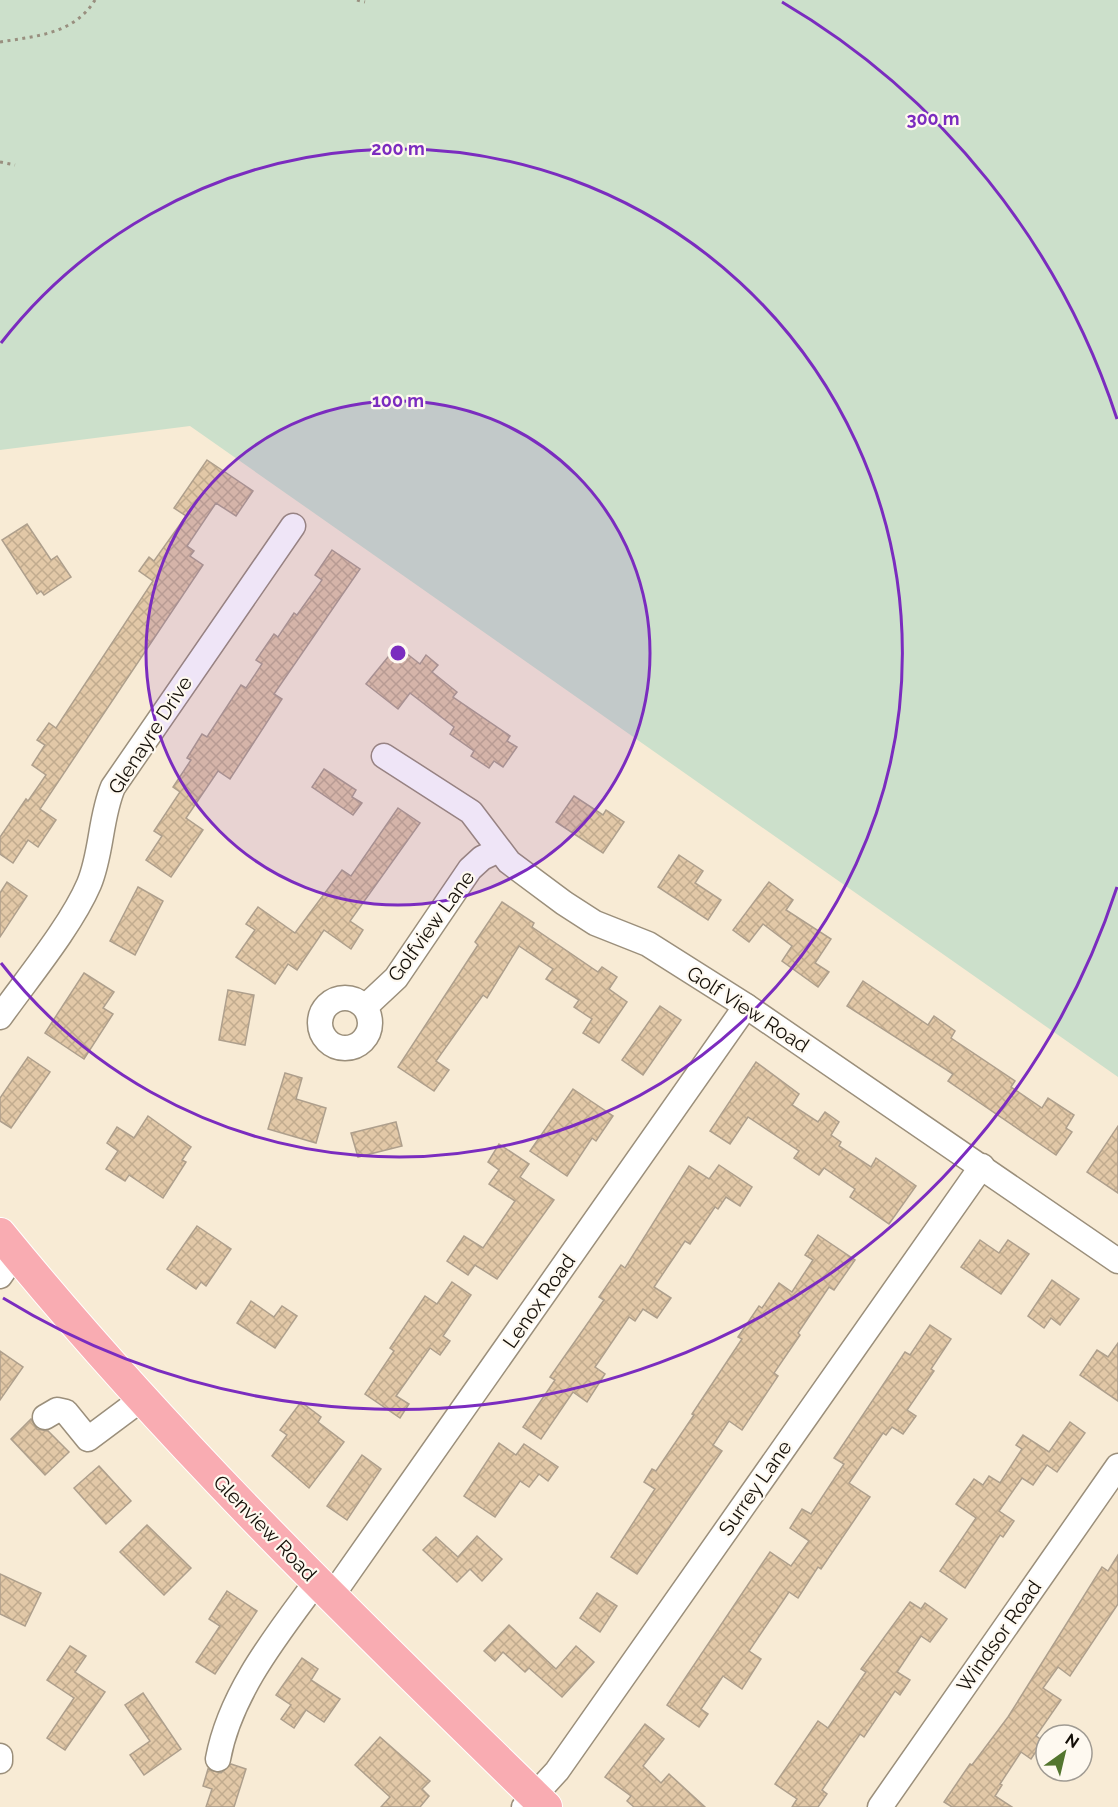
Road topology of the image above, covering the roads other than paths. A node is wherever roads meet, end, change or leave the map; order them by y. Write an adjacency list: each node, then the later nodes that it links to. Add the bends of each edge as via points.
1 (293, 526): 6 (street, Glenayre Drive, via 113,787 104,809 97,863 88,886)
2 (384, 756): 3 (street, Golf View Road, via 471,812)
3 (499, 850): 4 (street, Golf View Road, via 523,874 579,913 648,944); 5 (street, Golfview Lane, via 470,869 396,978)
4 (746, 1006): 7 (street, Golf View Road); 13 (street, Lenox Road)
5 (365, 1007)
6 (0, 1017)
7 (982, 1166): 9 (street, Golf View Road); 17 (street, Surrey Lane)
8 (5, 1255): 10 (main road, Glenview Road)
9 (1118, 1260)
10 (142, 1398): 11 (street, via 88,1438 66,1412 57,1410); 13 (main road, Glenview Road)
11 (45, 1417)
12 (1118, 1466): 18 (street, Windsor Road)
13 (324, 1589): 15 (street, Lenox Road, via 268,1649 245,1687 221,1741); 17 (main road, Glenview Road)
14 (0, 1756): 16 (street)
15 (218, 1760)
16 (0, 1761)
17 (535, 1803)
18 (880, 1807)

